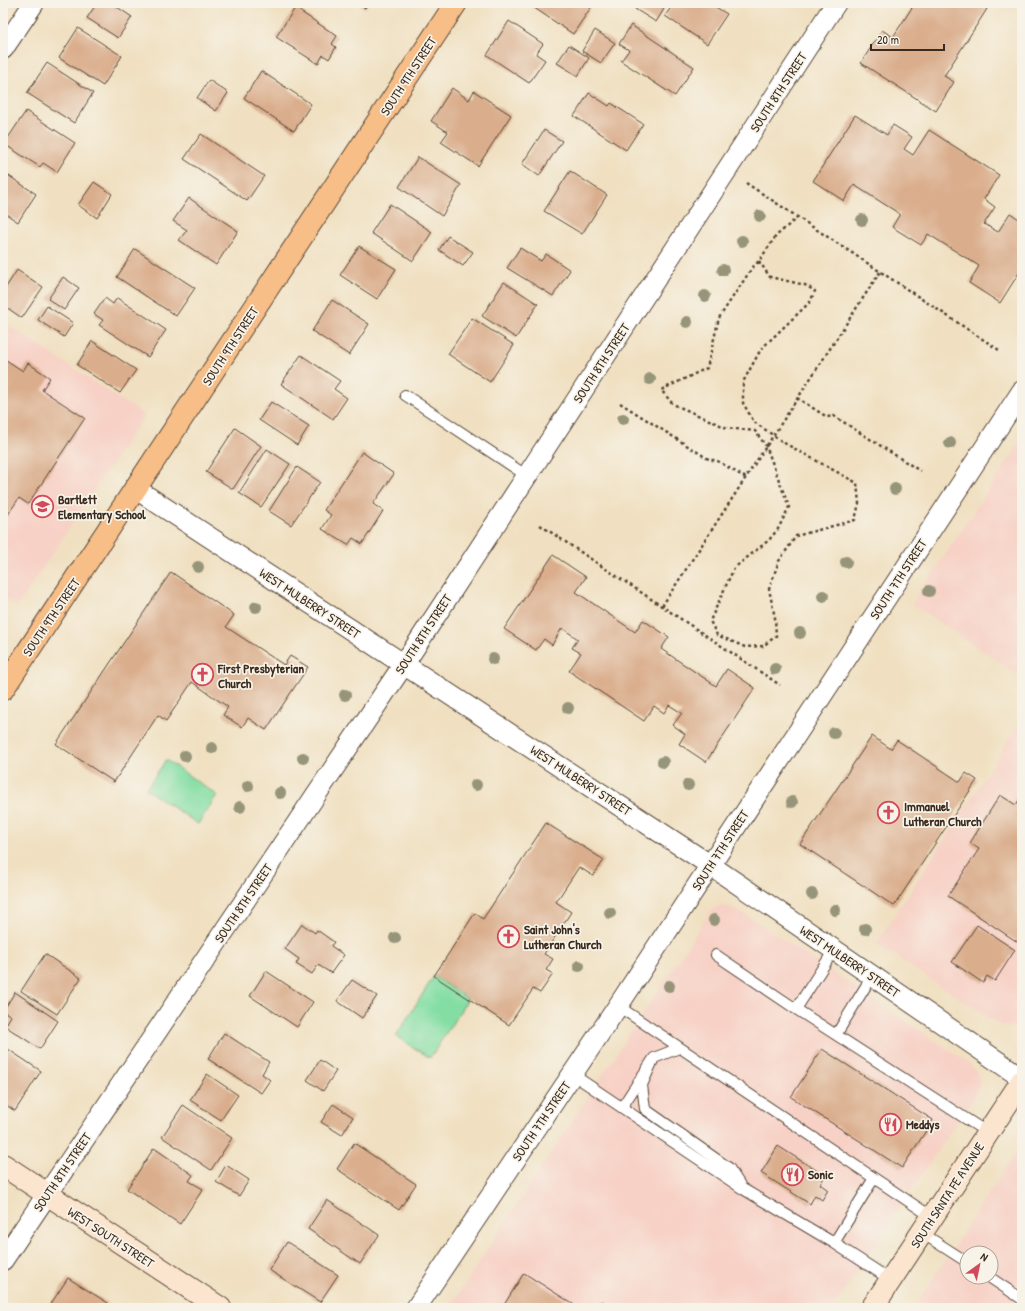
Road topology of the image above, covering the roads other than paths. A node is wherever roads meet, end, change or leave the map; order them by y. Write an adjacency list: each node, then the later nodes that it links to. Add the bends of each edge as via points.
1 (34, 3): 4 (street)
2 (456, 3): 8 (main road, SOUTH 9TH STREET)
3 (836, 3): 7 (street, SOUTH 8TH STREET)
4 (3, 49)
5 (1022, 391): 11 (street, SOUTH 7TH STREET)
6 (405, 395): 7 (lane)
7 (527, 476): 9 (street, SOUTH 8TH STREET)
8 (136, 489): 9 (street, WEST MULBERRY STREET); 10 (main road, SOUTH 9TH STREET)
9 (404, 664): 11 (street, WEST MULBERRY STREET); 28 (street, SOUTH 8TH STREET)
10 (3, 689)
11 (710, 865): 12 (street, WEST MULBERRY STREET); 15 (street, SOUTH 7TH STREET)
12 (834, 950): 14 (street, WEST MULBERRY STREET); 16 (lane)
13 (716, 955): 16 (lane)
14 (872, 976): 17 (lane); 21 (street, WEST MULBERRY STREET)
15 (618, 1006): 18 (lane); 20 (street, SOUTH 7TH STREET)
16 (796, 1009): 17 (lane)
17 (836, 1035): 24 (lane)
18 (679, 1048): 19 (lane); 26 (lane)
19 (654, 1058): 23 (lane); 27 (lane, via 642,1085 645,1109 730,1168)
20 (572, 1074): 23 (lane); 37 (street, SOUTH 7TH STREET)
21 (1022, 1078)
22 (1022, 1081): 24 (main road, SOUTH SANTA FE AVENUE)
23 (622, 1107): 27 (lane)
24 (988, 1133): 29 (main road, SOUTH SANTA FE AVENUE)
25 (3, 1165): 28 (main road, WEST SOUTH STREET)
26 (874, 1178): 29 (lane); 30 (lane)
27 (743, 1189): 30 (lane)
28 (46, 1194): 32 (street, SOUTH 8TH STREET); 36 (main road, WEST SOUTH STREET)
29 (927, 1225): 31 (lane); 33 (main road, SOUTH SANTA FE AVENUE)
30 (834, 1243): 33 (lane)
31 (959, 1255)
32 (3, 1260)
33 (891, 1280): 38 (main road, SOUTH SANTA FE AVENUE)
34 (999, 1283): 35 (lane)
35 (1022, 1299)
36 (220, 1308)
37 (416, 1308)
38 (872, 1308)

